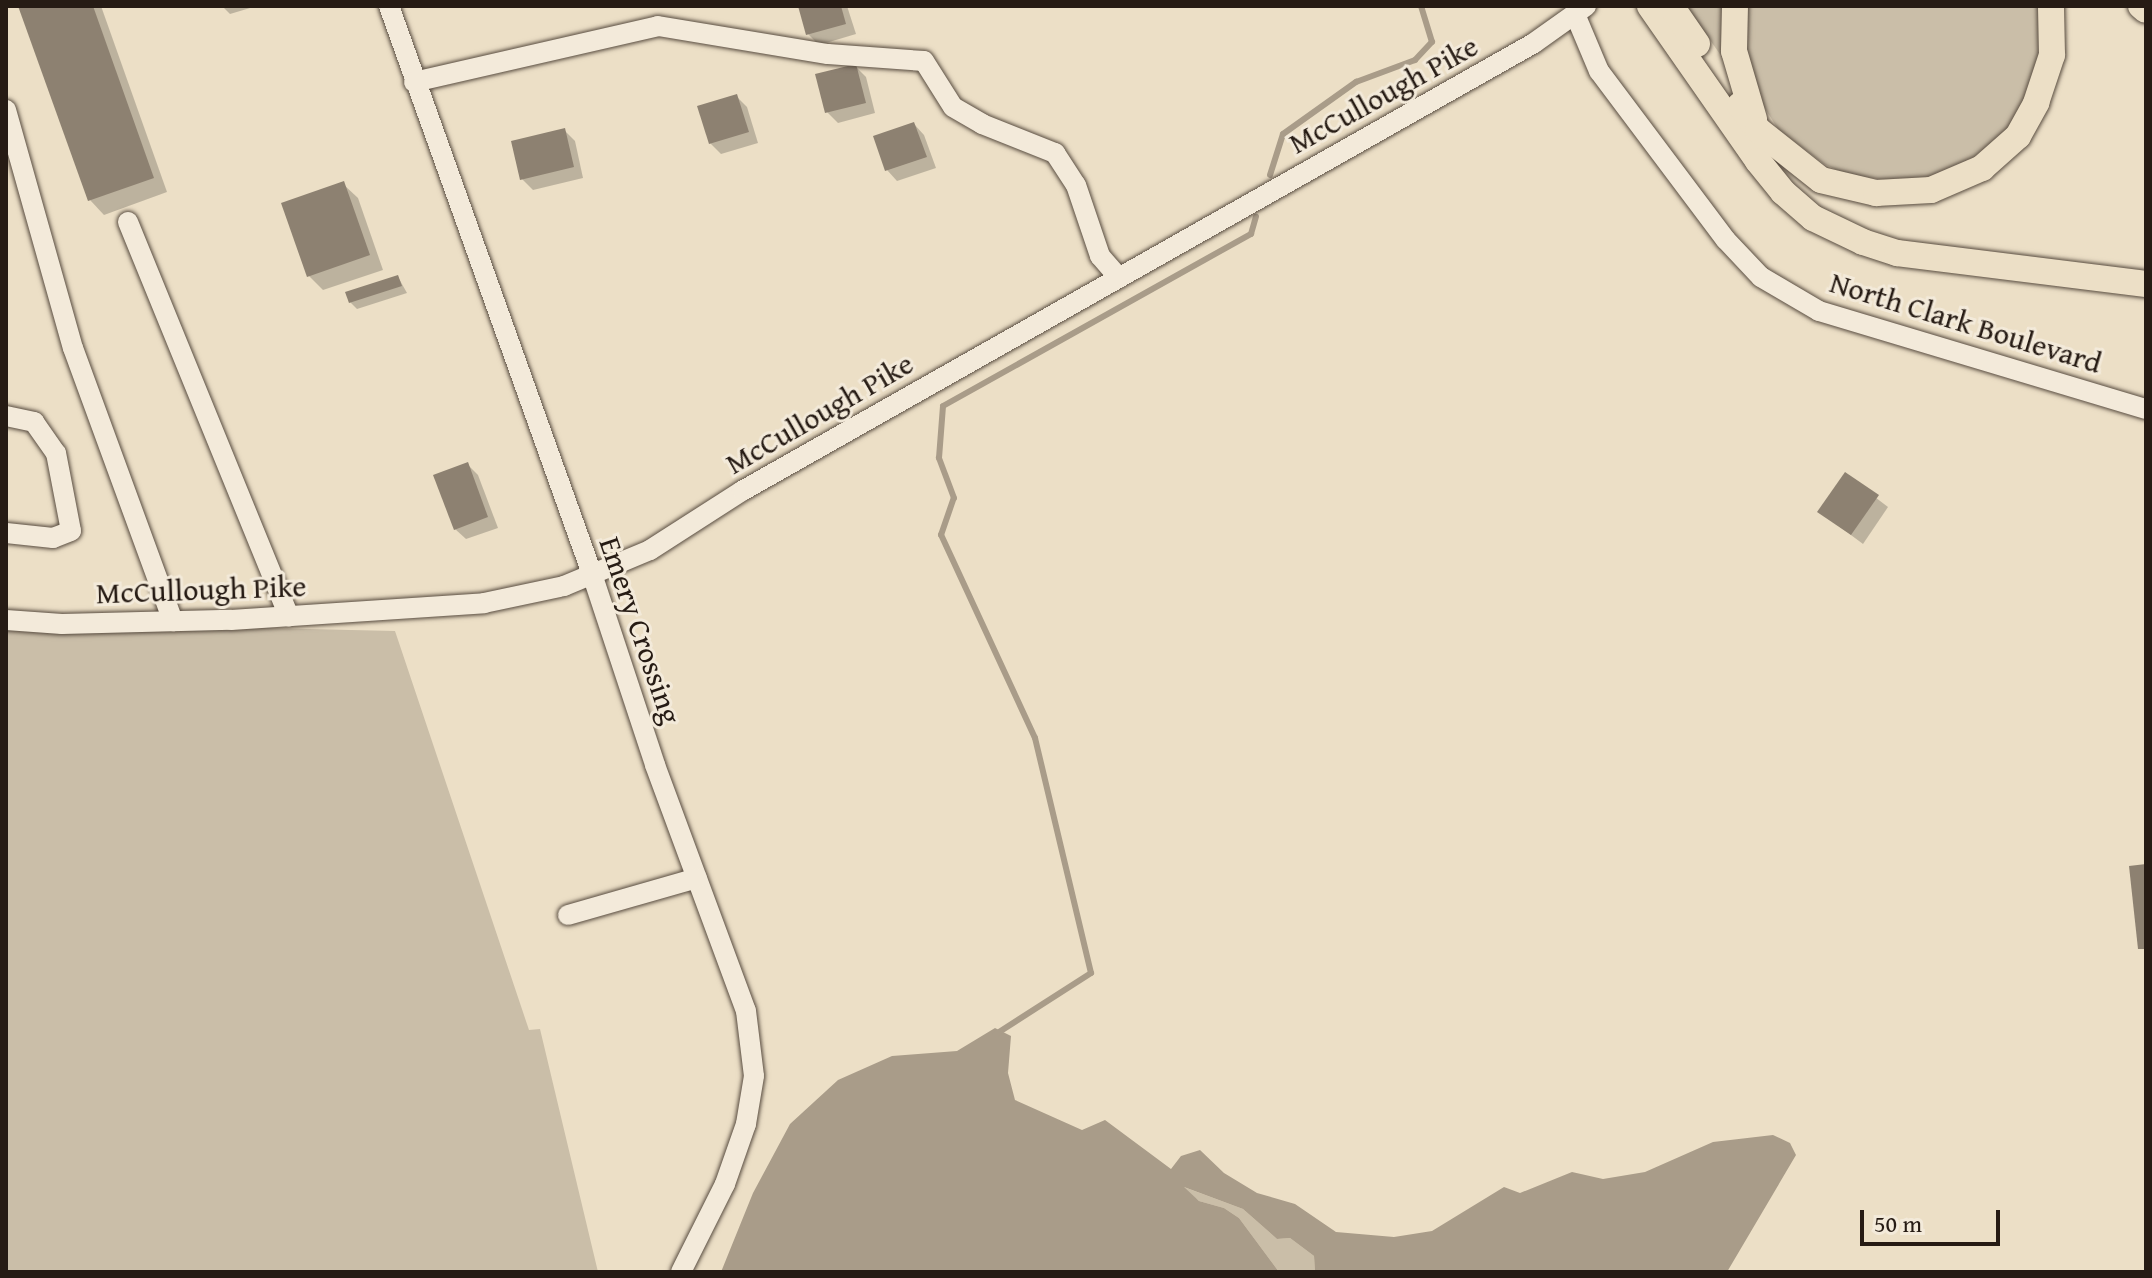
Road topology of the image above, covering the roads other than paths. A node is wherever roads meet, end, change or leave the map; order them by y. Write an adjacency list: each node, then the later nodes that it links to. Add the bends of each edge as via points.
1 (389, 6): 9 (street, Emery Crossing)
2 (1650, 6): 14 (main road, via 1758,161 1813,218 1897,253)
3 (1671, 6): 11 (main road)
4 (1735, 6): 11 (main road, via 1734,51)
5 (2051, 6): 11 (main road, via 2052,55 2030,114 2018,136 1958,181 1906,193 1851,189 1821,180)
6 (2141, 6): 8 (main road)
7 (1581, 10): 13 (street, McCullough Pike, via 1534,43); 15 (street, North Clark Boulevard, via 1599,71 1726,240 1761,277 1819,311)
8 (2146, 10)
9 (414, 82): 13 (street, via 658,26 828,54 924,61 953,107 1055,153 1076,185 1100,256); 18 (street, Emery Crossing)
10 (6, 110): 21 (street, via 73,348)
11 (1758, 130)
12 (128, 222): 19 (street)
13 (1119, 278): 18 (street, McCullough Pike, via 742,491 650,550)
14 (2146, 284)
15 (2146, 409)
16 (6, 416): 17 (street, via 34,422 56,453 71,531 53,538)
17 (6, 533)
18 (592, 574): 19 (street, McCullough Pike, via 564,586 484,603); 22 (street, Emery Crossing)
19 (289, 616): 21 (street, McCullough Pike)
20 (6, 620): 21 (street, McCullough Pike)
21 (173, 621)
22 (697, 878): 23 (street); 24 (street, Emery Crossing, via 746,1011 754,1076 746,1124 725,1184)
23 (568, 915)
24 (681, 1272)

